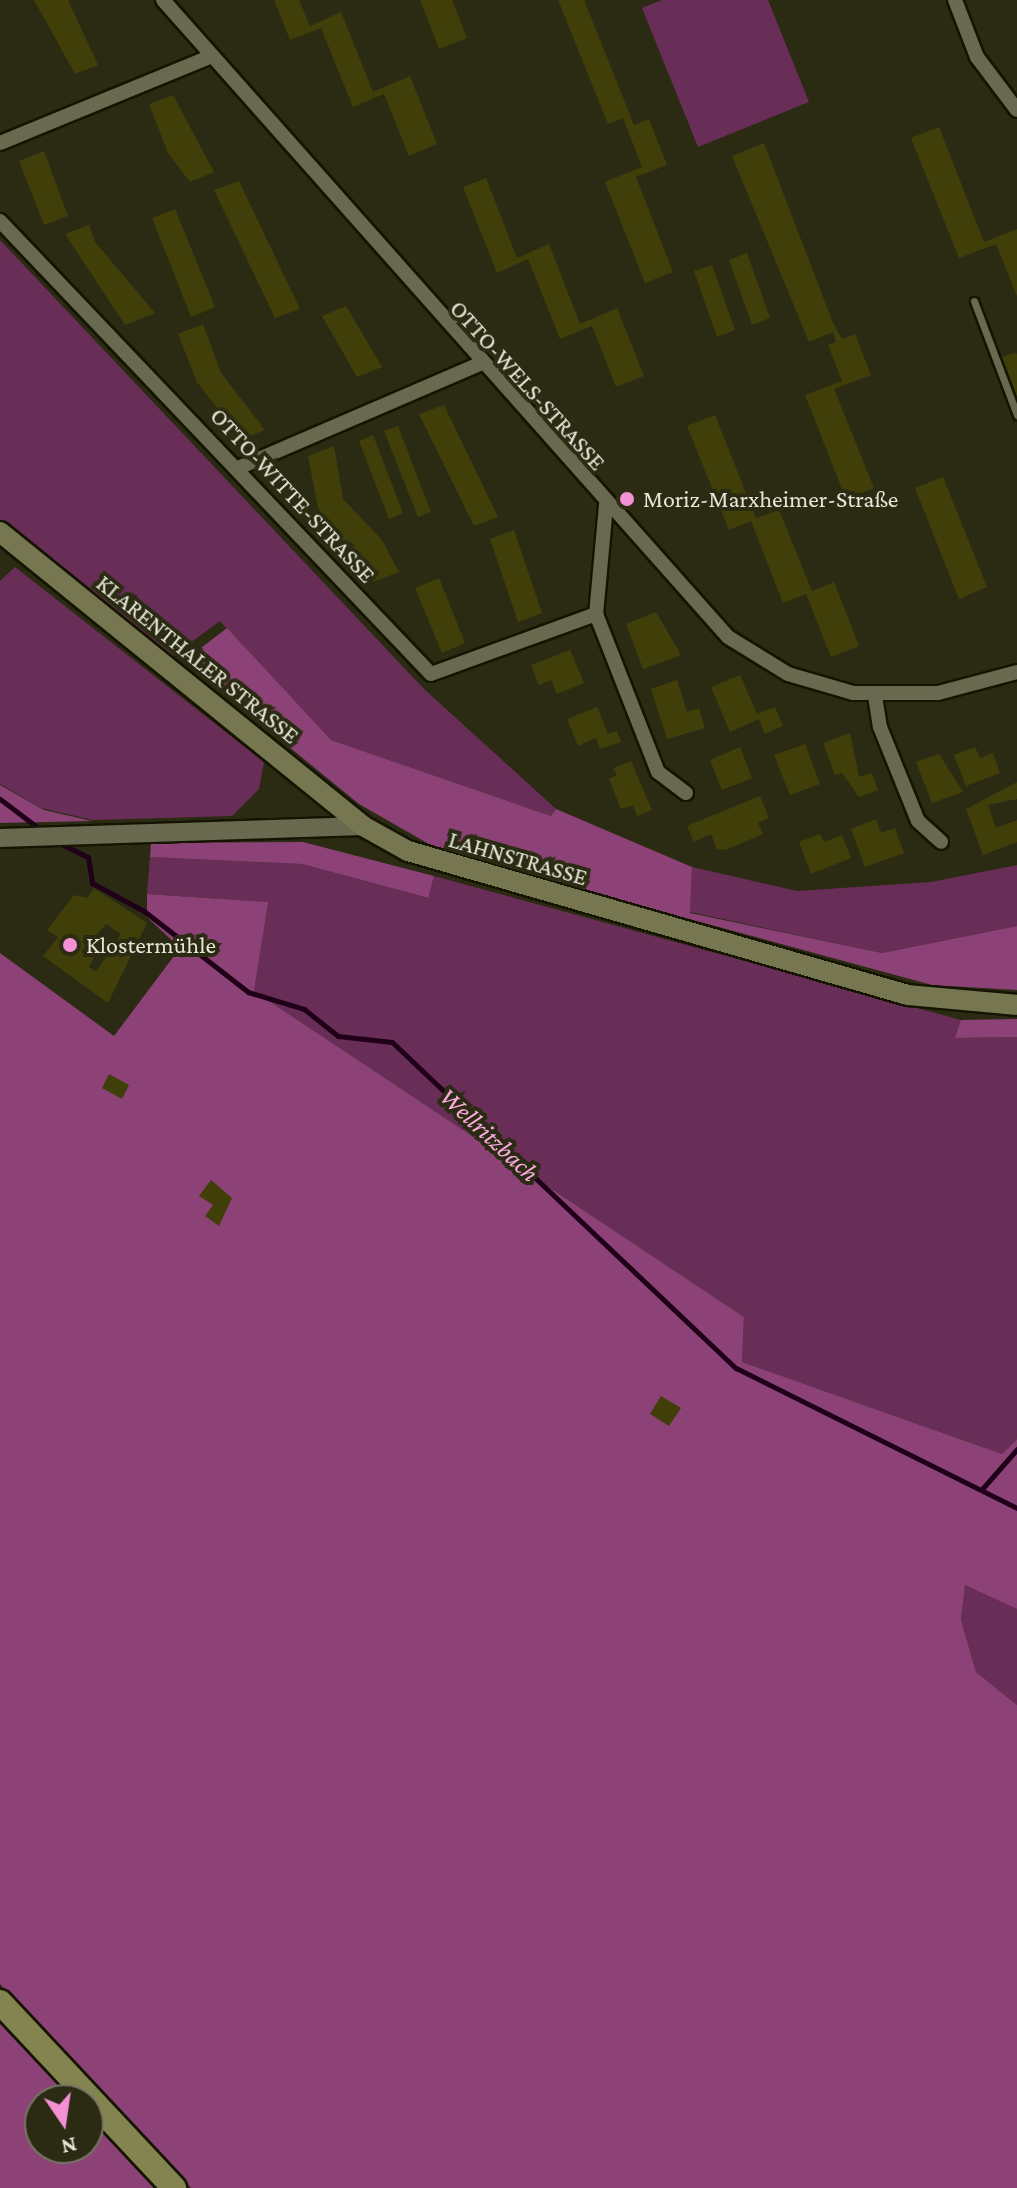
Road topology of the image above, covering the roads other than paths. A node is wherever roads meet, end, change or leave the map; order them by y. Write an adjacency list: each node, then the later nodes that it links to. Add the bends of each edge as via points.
1 (163, 0): 3 (street, OTTO-WELS-STRASSE)
2 (955, 0): 4 (street, via 977,57)
3 (207, 58): 5 (street); 8 (street, OTTO-WELS-STRASSE)
4 (1017, 110)
5 (0, 143)
6 (0, 221): 10 (street, OTTO-WITTE-STRASSE)
7 (974, 301): 9 (lane)
8 (480, 364): 10 (street); 11 (street, OTTO-WELS-STRASSE)
9 (1017, 415)
10 (238, 468): 13 (street, OTTO-WITTE-STRASSE, via 431,674)
11 (606, 505): 13 (street); 15 (street, OTTO-WELS-STRASSE, via 748,652 809,682)
12 (0, 532): 17 (main road, KLARENTHALER STRASSE)
13 (596, 614): 16 (street, via 658,772)
14 (1017, 672): 15 (street, OTTO-WELS-STRASSE, via 938,693)
15 (875, 696): 19 (street, via 880,727 918,821)
16 (686, 793)
17 (363, 826): 18 (street, LAHNSTRASSE); 20 (main road, LAHNSTRASSE, via 445,865 908,995)
18 (0, 838)
19 (941, 842)
20 (1017, 1005)
21 (0, 2002): 22 (main road)
22 (174, 2188)

